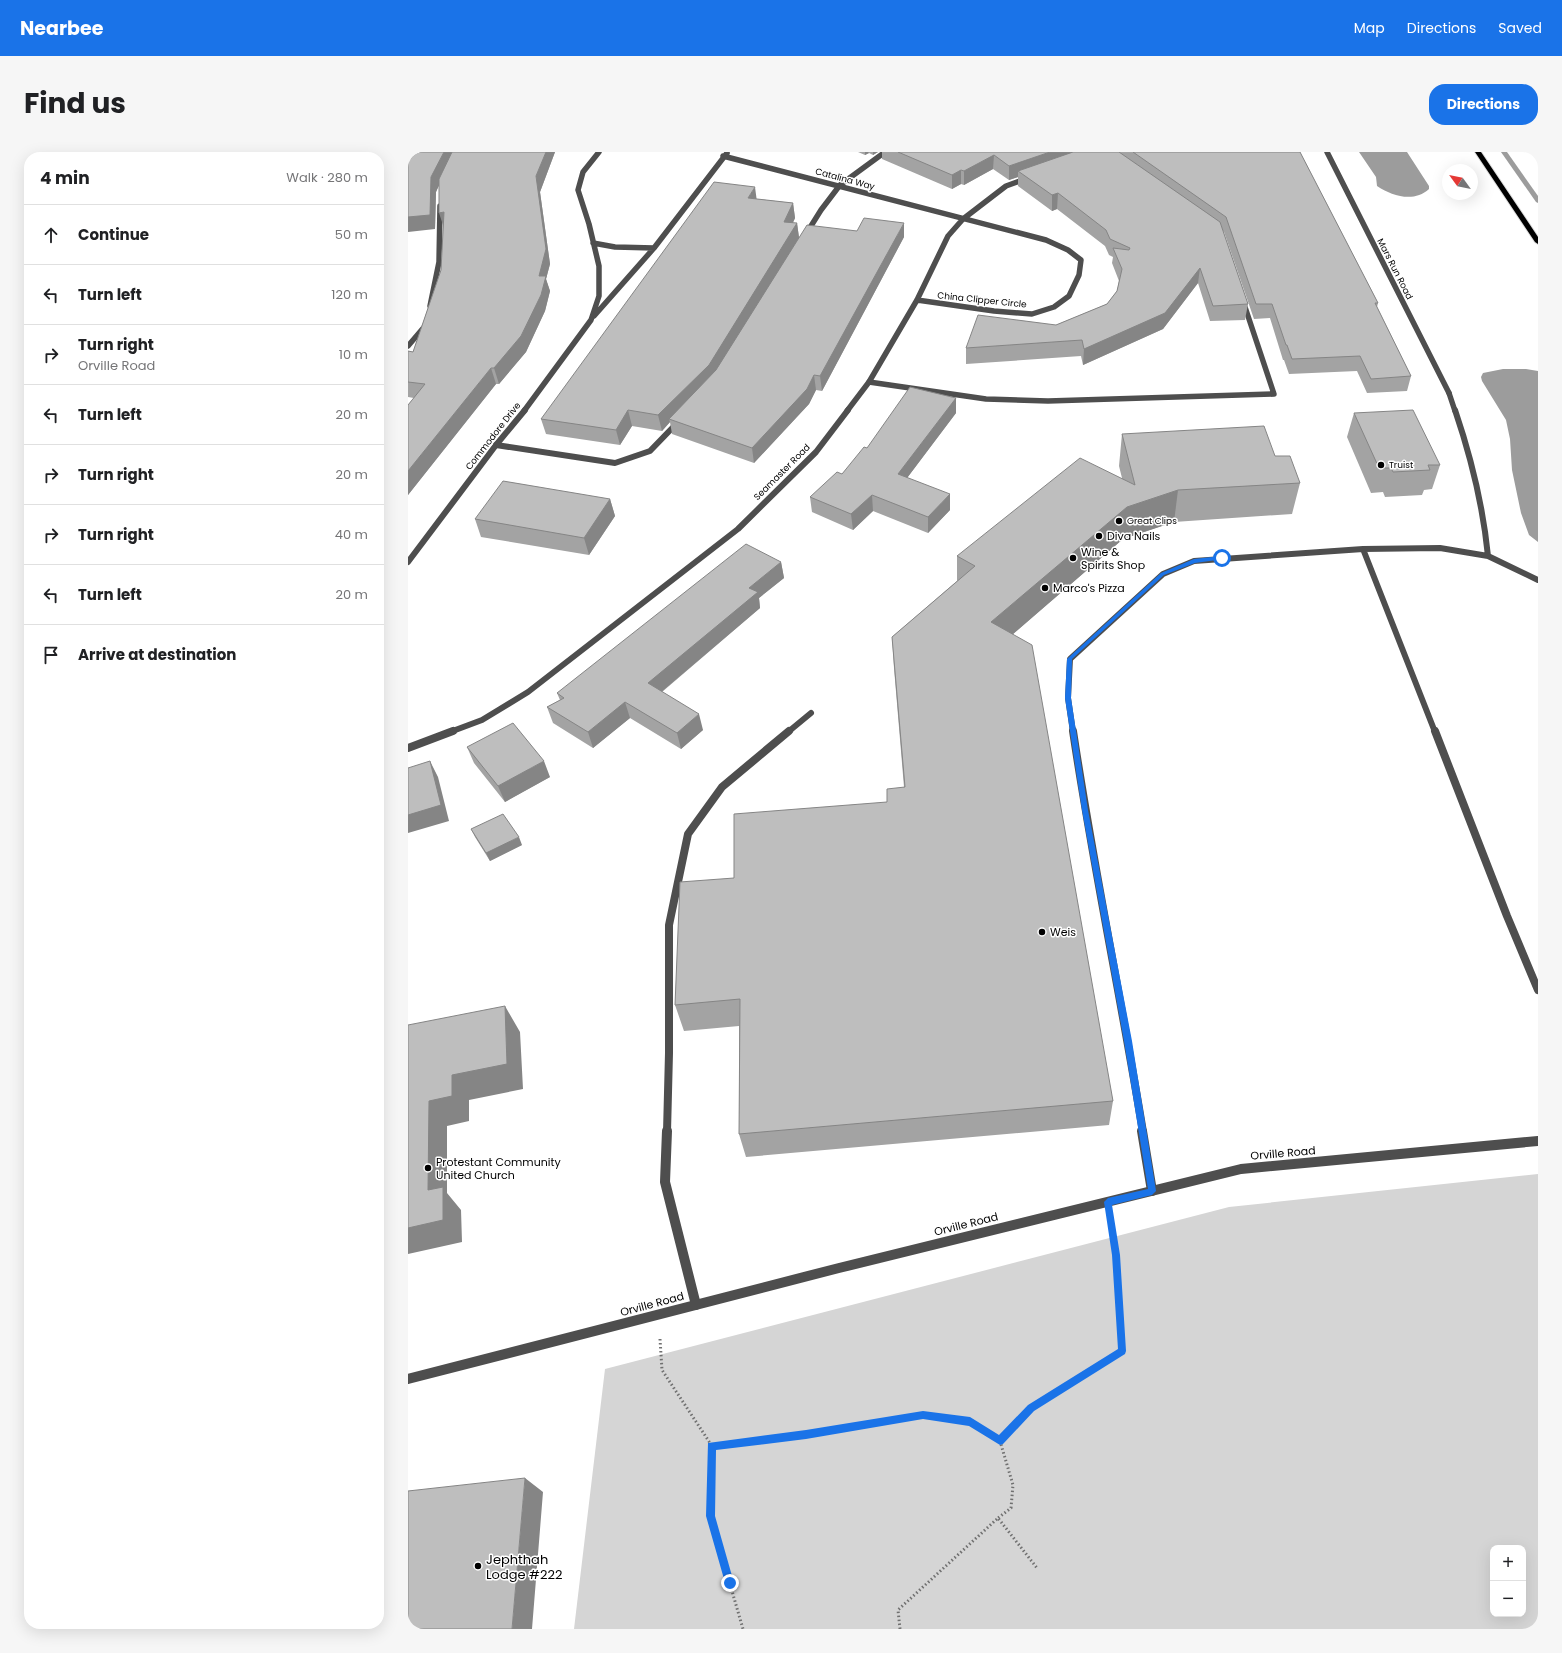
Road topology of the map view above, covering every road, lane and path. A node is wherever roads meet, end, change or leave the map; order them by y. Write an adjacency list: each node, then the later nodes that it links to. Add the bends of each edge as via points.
1 (599, 152): 12 (street, Commodore Drive, via 583,172 578,190)
2 (728, 152): 6 (street, Commodore Drive)
3 (885, 152): 8 (street)
4 (1327, 152): 25 (street, Mars Run Road, via 1449,393 1461,427 1486,527)
5 (1478, 152): 11 (main road)
6 (724, 156): 8 (street, Catalina Way); 14 (street, Commodore Drive, via 688,207)
7 (1036, 175): 10 (street, Seamaster Road, via 1006,186)
8 (840, 186): 10 (street, Catalina Way); 13 (street, via 821,210)
9 (440, 201): 17 (street, via 440,262)
10 (963, 219): 16 (street, Seamaster Road, via 948,236); 16 (street, China Clipper Circle, via 1046,240 1068,250 1081,260 1079,275 1069,296 1054,307 1032,314)
11 (1538, 242)
12 (593, 243): 14 (street, via 615,247); 19 (street, Commodore Drive, via 599,266 599,296)
13 (801, 243)
14 (654, 248): 19 (street, Commodore Drive)
15 (1242, 295): 21 (street, via 1274,394 1048,401 986,399)
16 (917, 300): 21 (street, Seamaster Road)
17 (429, 311)
18 (428, 318): 20 (street, via 426,325)
19 (591, 320): 23 (street, Commodore Drive, via 534,399)
20 (408, 346)
21 (869, 382): 29 (street, Seamaster Road, via 816,452 738,529 528,692 482,720)
22 (682, 417): 23 (street, via 650,451 616,464)
23 (496, 445): 26 (street, Commodore Drive)
24 (1363, 549): 25 (street, via 1440,548); 30 (street); 32 (street, via 1194,561 1162,574 1070,659 1068,698 1084,804 1128,1041)
25 (1488, 556): 27 (street)
26 (408, 562)
27 (1538, 580)
28 (811, 713): 34 (street, via 722,787 688,834 669,925 669,1054 665,1182)
29 (408, 748)
30 (1538, 990)
31 (1538, 1141): 32 (street, Orville Road, via 1241,1169)
32 (1152, 1191): 33 (street, Orville Road)
33 (1108, 1202): 34 (street, Orville Road); 37 (path, via 1116,1255 1122,1351 1031,1408)
34 (696, 1305): 35 (street, Orville Road)
35 (659, 1315): 36 (street, Orville Road); 38 (path, via 662,1370)
36 (408, 1379)
37 (1000, 1441): 38 (path, via 970,1422 923,1415 806,1435); 39 (path, via 1013,1485 1011,1508)
38 (712, 1446): 41 (path, via 710,1516)
39 (998, 1518): 40 (path); 42 (path, via 898,1610)
40 (1037, 1568)
41 (743, 1629)
42 (900, 1629)

